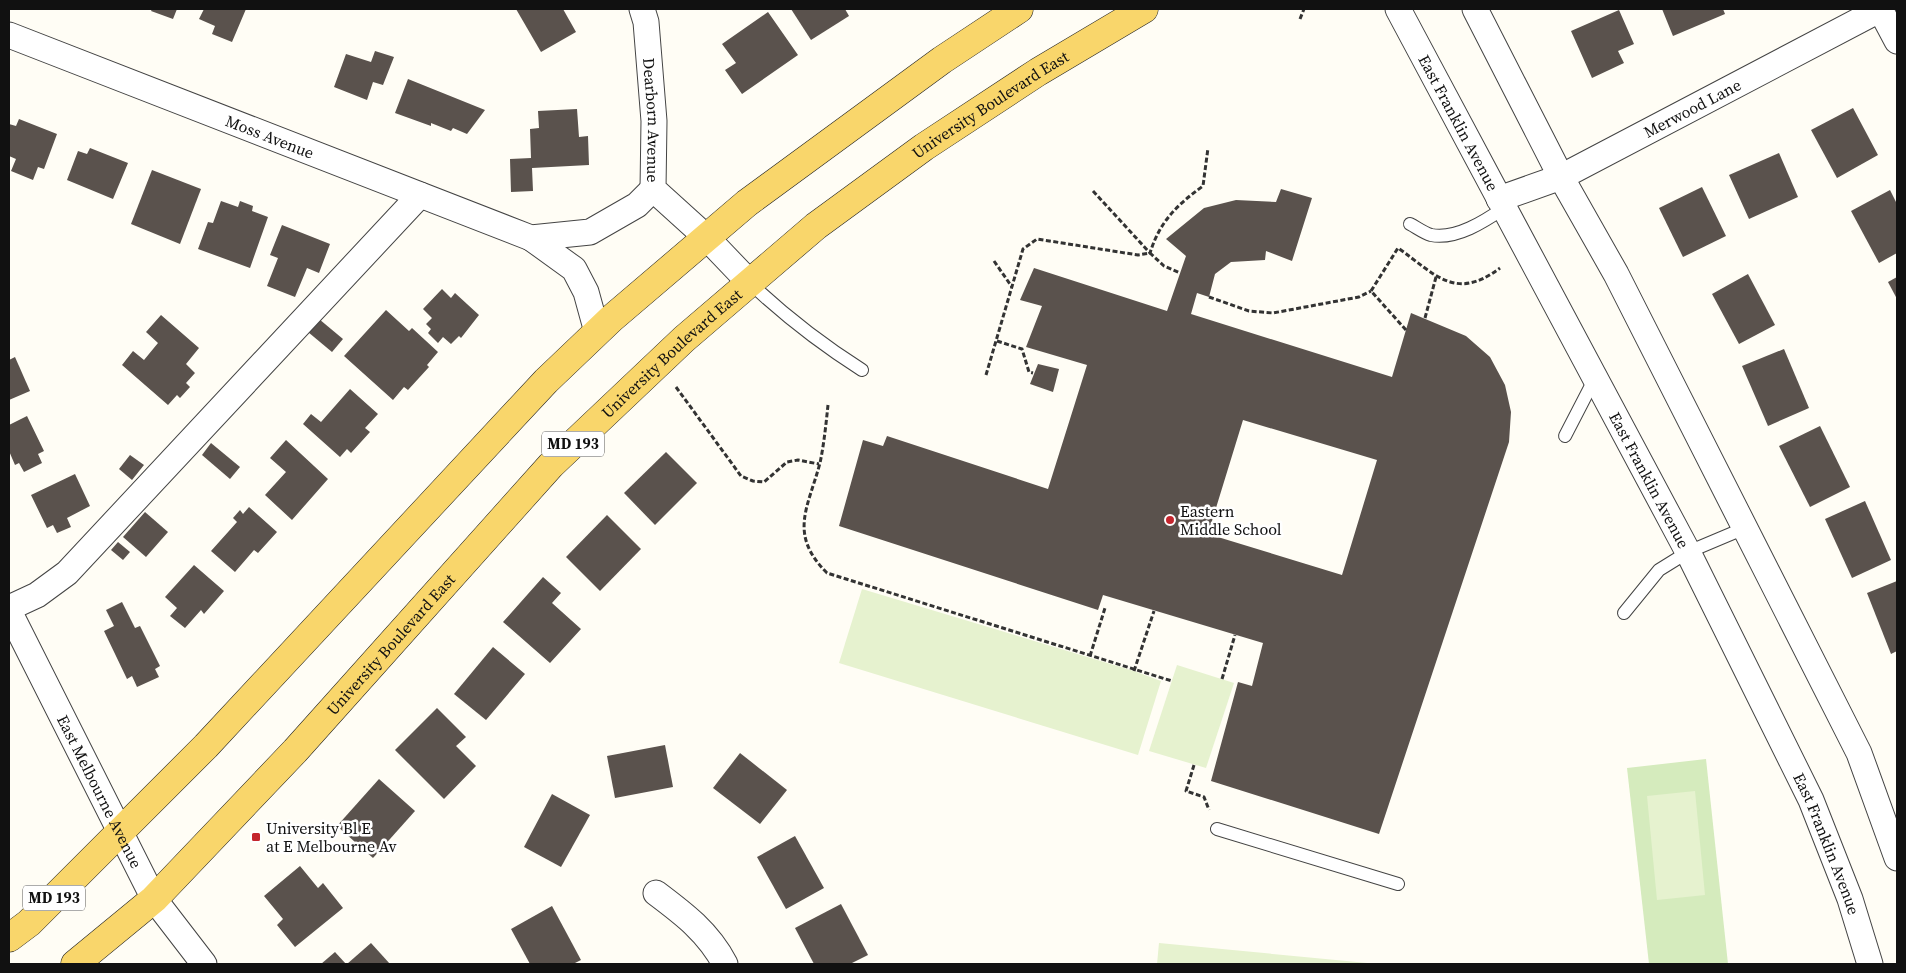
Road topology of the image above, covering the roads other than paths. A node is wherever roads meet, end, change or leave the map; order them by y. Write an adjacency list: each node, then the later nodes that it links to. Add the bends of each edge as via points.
1 (642, 9): 10 (street, Dearborn Avenue, via 646,22 654,121)
2 (1019, 9): 14 (main road, MD 193, via 919,77 747,203)
3 (1144, 9): 16 (main road, University Boulevard East / MD 193, via 1038,72 924,147 816,226)
4 (1398, 9): 12 (street, East Franklin Avenue)
5 (1474, 9): 9 (street)
6 (1881, 9): 8 (street); 9 (street, Merwood Lane)
7 (9, 35): 11 (street, Moss Avenue)
8 (1897, 41)
9 (1561, 177): 12 (street, Merwood Lane); 21 (street, via 1616,274)
10 (653, 189): 14 (street, Dearborn Avenue); 15 (street, Moss Avenue, via 637,205 590,232)
11 (420, 195): 15 (street, Moss Avenue); 23 (street, via 67,573 37,595)
12 (1502, 204): 13 (lane, via 1477,226 1454,233 1431,235); 19 (street, East Franklin Avenue)
13 (1410, 224)
14 (706, 237): 16 (street, Dearborn Avenue); 17 (main road, MD 193)
15 (531, 238): 17 (street, Moss Avenue, via 574,268 586,292)
16 (750, 283): 18 (lane, via 821,344); 30 (main road, University Boulevard East / MD 193, via 684,339 551,465 295,751)
17 (597, 332): 26 (main road, MD 193, via 546,381)
18 (862, 370)
19 (1595, 378): 20 (lane); 22 (street, East Franklin Avenue)
20 (1565, 436)
21 (1745, 528): 22 (lane); 27 (street, via 1859,752)
22 (1688, 552): 24 (lane, via 1659,570); 35 (street, East Franklin Avenue, via 1811,800 1850,899)
23 (9, 609): 26 (street, East Melbourne Avenue)
24 (1624, 613)
25 (1217, 830): 28 (lane)
26 (121, 833): 30 (street, East Melbourne Avenue); 31 (main road, MD 193)
27 (1897, 858)
28 (1398, 884)
29 (656, 892): 34 (street, via 694,921 715,945)
30 (154, 899): 32 (main road, University Boulevard East / MD 193); 33 (street, East Melbourne Avenue)
31 (9, 938)
32 (74, 964)
33 (204, 964)
34 (725, 964)
35 (1870, 964)

